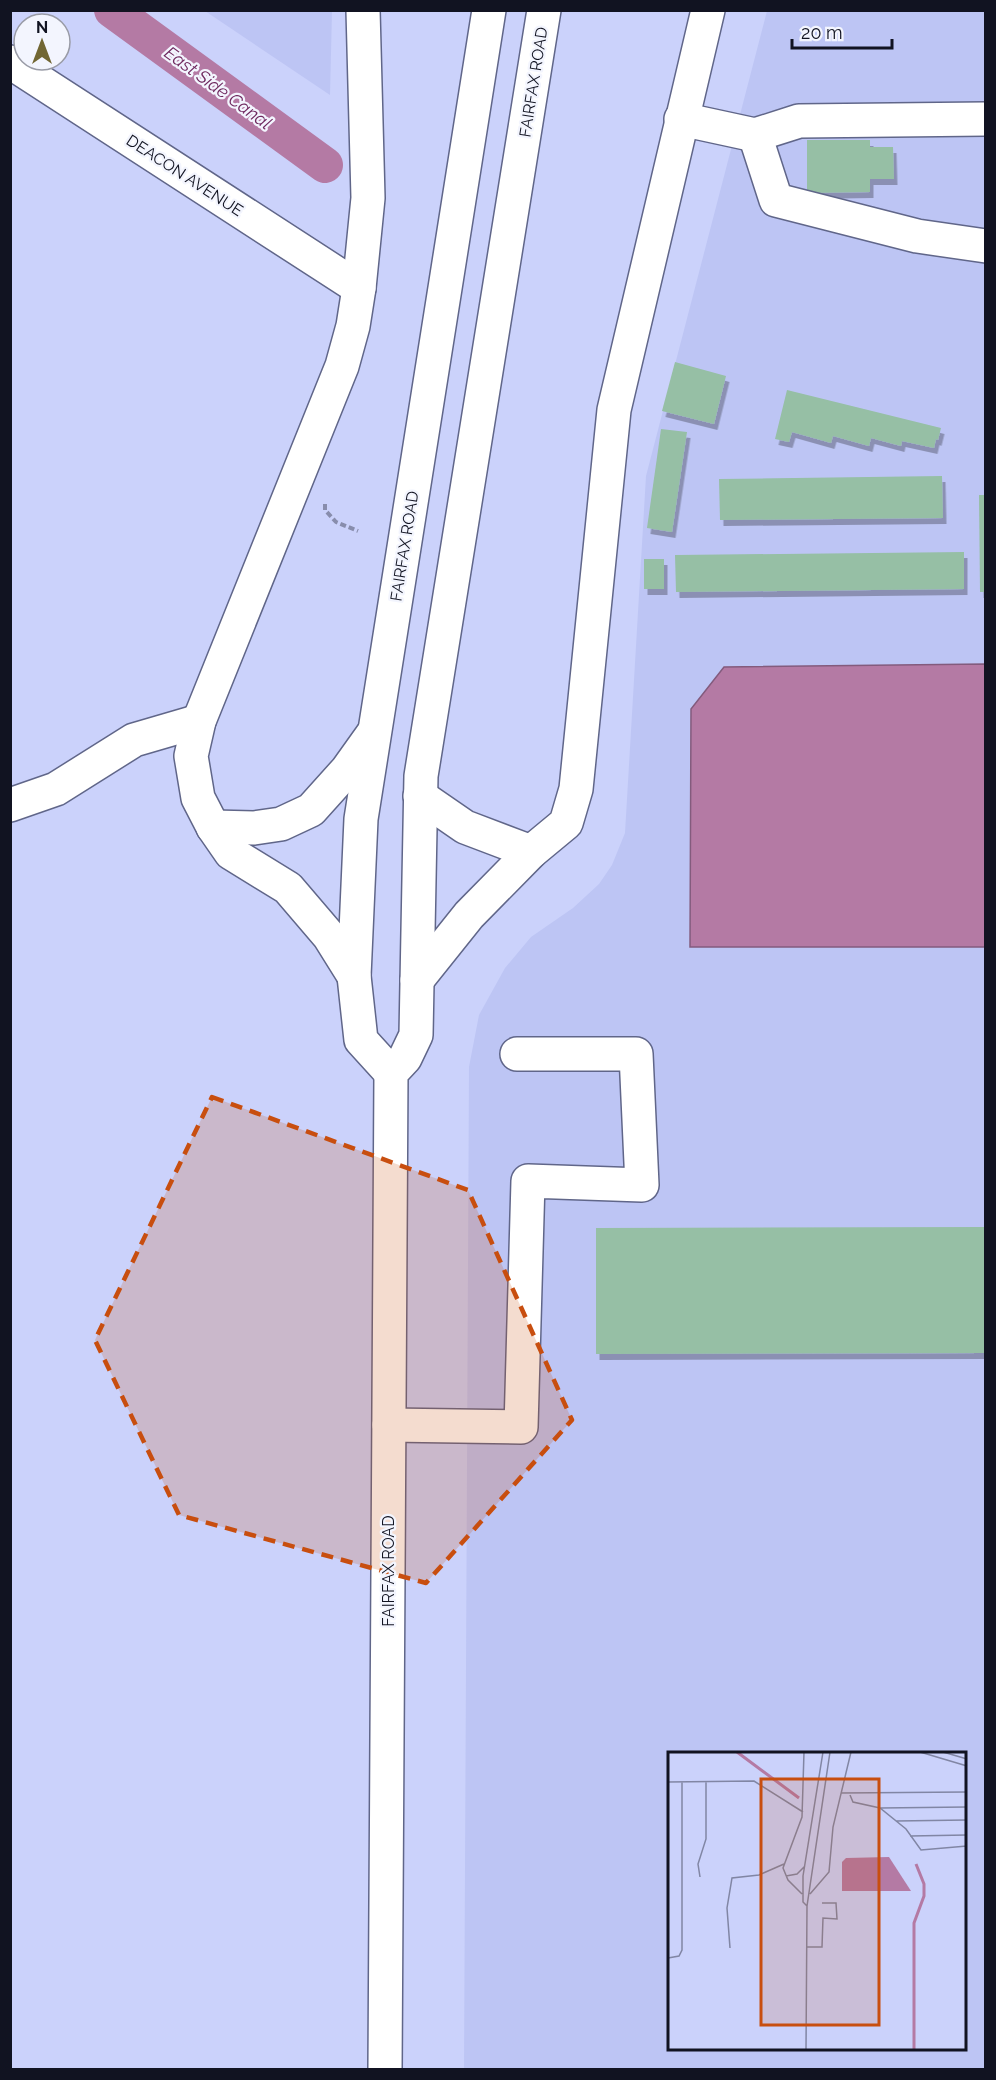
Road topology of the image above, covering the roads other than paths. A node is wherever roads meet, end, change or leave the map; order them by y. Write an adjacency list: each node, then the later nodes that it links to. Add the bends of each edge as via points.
1 (363, 10): 10 (main road, via 368,198)
2 (489, 10): 12 (main road, FAIRFAX ROAD)
3 (544, 10): 13 (main road, FAIRFAX ROAD)
4 (708, 10): 6 (main road)
5 (10, 62): 10 (main road, DEACON AVENUE)
6 (681, 119): 8 (main road); 16 (main road, via 614,410 576,789 566,823)
7 (986, 119): 8 (main road, via 799,121)
8 (755, 135): 9 (main road, via 776,200 917,236)
9 (986, 246)
10 (359, 288): 11 (main road, via 342,366)
11 (200, 721): 14 (main road, via 134,740 56,789); 15 (main road, via 191,756 198,798)
12 (375, 732): 15 (main road, via 311,810 281,824); 17 (main road, FAIRFAX ROAD, via 361,819)
13 (420, 796): 16 (main road, via 465,827); 18 (main road, FAIRFAX ROAD)
14 (10, 805)
15 (213, 827): 17 (main road, via 231,854 288,888 329,936)
16 (531, 852): 18 (main road, via 469,915)
17 (354, 976): 20 (main road, FAIRFAX ROAD, via 361,1040)
18 (417, 980): 20 (main road, FAIRFAX ROAD, via 416,1035 405,1058)
19 (518, 1054): 21 (main road, via 636,1054 642,1185 528,1181 521,1427)
20 (391, 1073): 21 (main road, FAIRFAX ROAD)
21 (389, 1425): 22 (main road, FAIRFAX ROAD)
22 (385, 2070)

